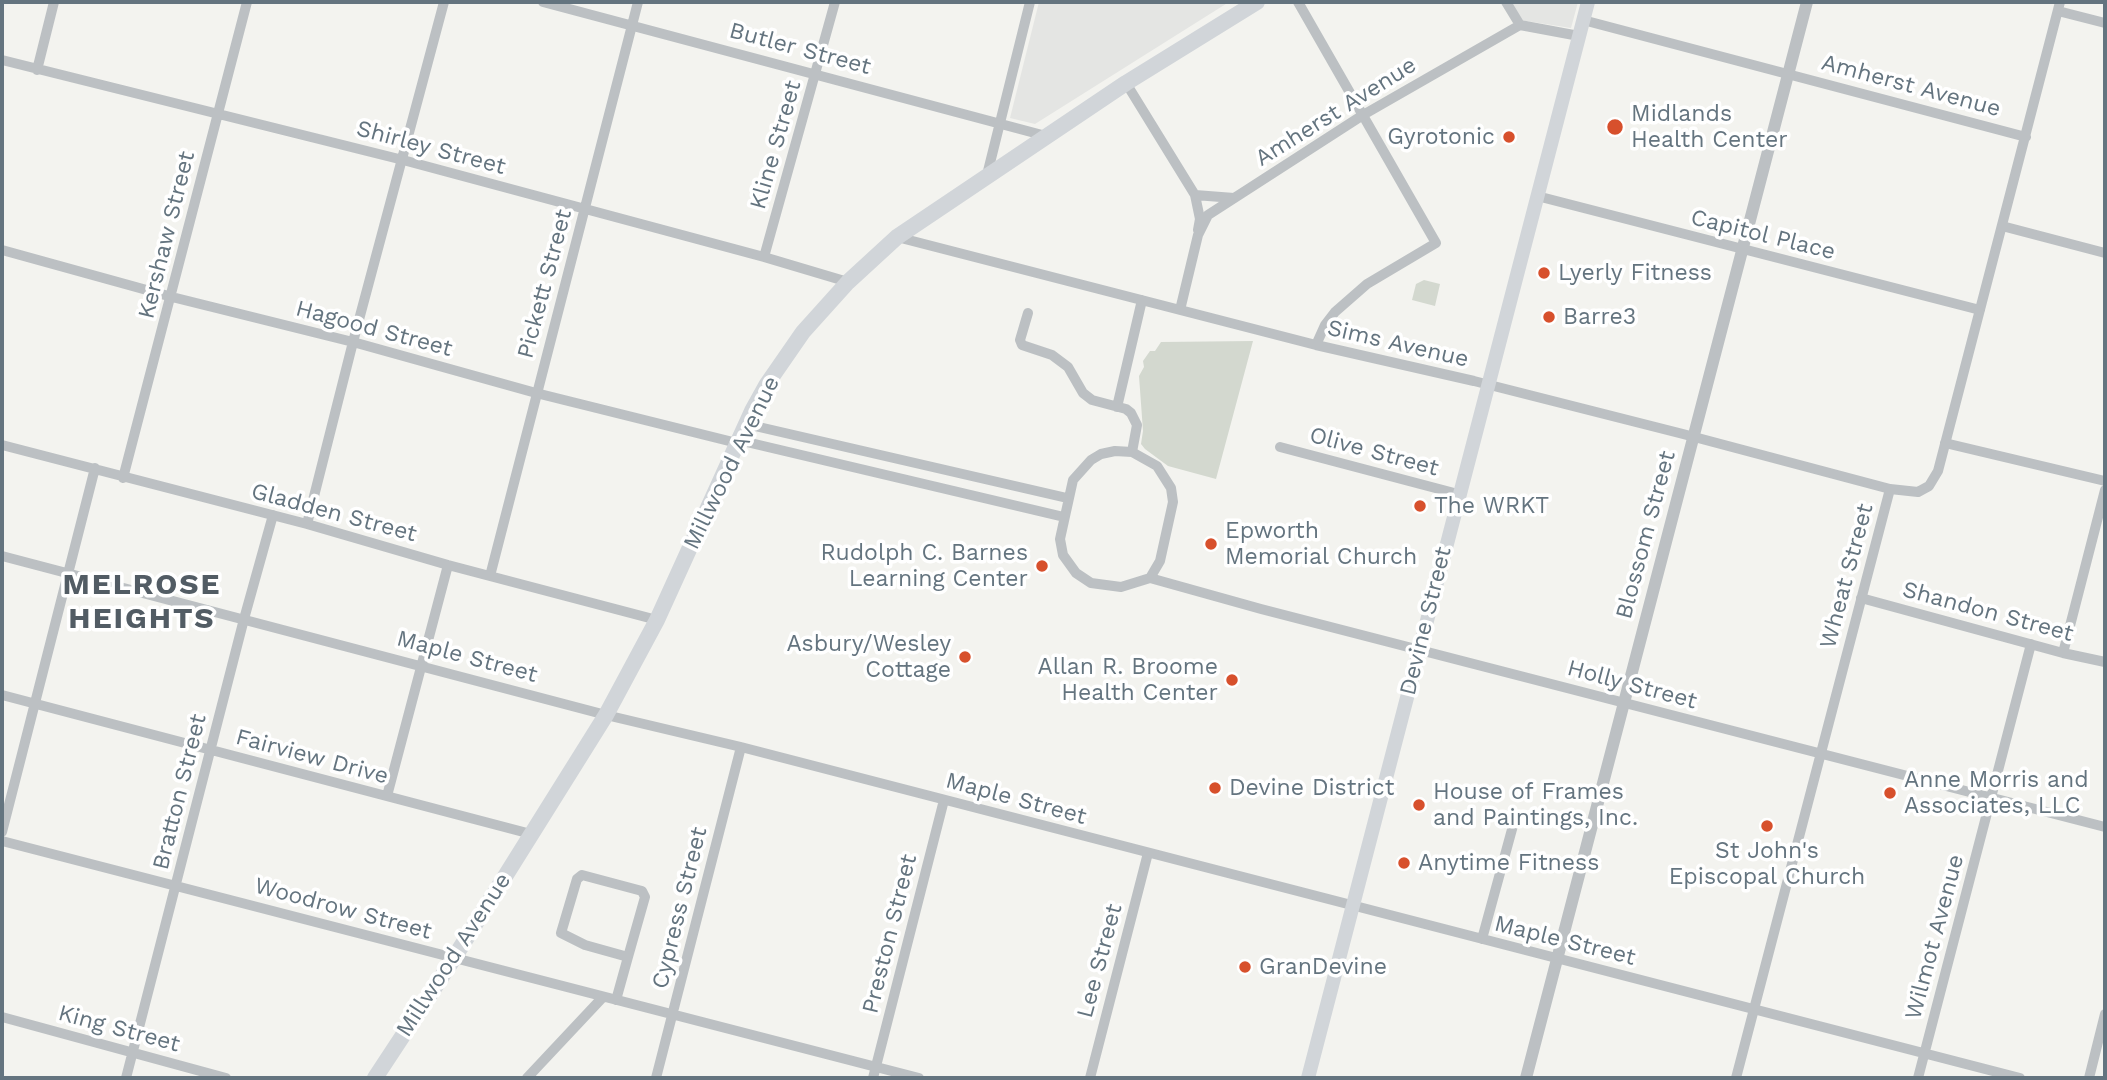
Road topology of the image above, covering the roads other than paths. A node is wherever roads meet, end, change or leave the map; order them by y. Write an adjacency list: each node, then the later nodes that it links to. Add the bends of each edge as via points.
1 (54, 2): 20 (street)
2 (247, 2): 24 (street, Kershaw Street)
3 (444, 2): 29 (street)
4 (543, 2): 16 (street, Butler Street)
5 (638, 2): 16 (street, Pickett Street)
6 (835, 2): 21 (street, Kline Street)
7 (1030, 2): 26 (street)
8 (1298, 2): 25 (street)
9 (1506, 2): 17 (street)
10 (1588, 2): 14 (main road, Devine Street)
11 (1807, 2): 22 (street, Blossom Street)
12 (1253, 3): 23 (main road, Millwood Avenue)
13 (2059, 6): 15 (street); 28 (street, Wheat Street)
14 (1583, 20): 18 (main road, Devine Street); 22 (street, Amherst Avenue)
15 (2105, 23)
16 (632, 25): 21 (street, Butler Street); 34 (street, Pickett Street)
17 (1520, 25): 18 (street); 25 (street, Amherst Avenue)
18 (1579, 36): 32 (main road, Devine Street)
19 (2, 60): 20 (street, Shirley Street)
20 (37, 70): 24 (street, Shirley Street)
21 (816, 74): 26 (street, Butler Street); 41 (street, Kline Street)
22 (1789, 74): 28 (street, Amherst Avenue); 38 (street, Blossom Street)
23 (1126, 83): 27 (main road, Millwood Avenue); 31 (street)
24 (218, 114): 29 (street, Shirley Street); 43 (street, Kershaw Street)
25 (1363, 115): 33 (street, Amherst Avenue); 49 (street, via 1436,243 1367,284 1335,312)
26 (1000, 123): 27 (street, Butler Street); 30 (street)
27 (1046, 136): 30 (main road, Millwood Avenue)
28 (2026, 136): 35 (street, Wheat Street)
29 (402, 160): 34 (street, Shirley Street); 48 (street)
30 (987, 175): 37 (main road, Millwood Avenue)
31 (1195, 195): 33 (street); 36 (street)
32 (1537, 196): 38 (street, Capitol Place); 50 (main road, Devine Street)
33 (1234, 198): 36 (street, Amherst Avenue, via 1208,215)
34 (585, 209): 41 (street, Shirley Street); 51 (street, Pickett Street)
35 (2002, 226): 40 (street); 46 (street, Wheat Street)
36 (1198, 235): 45 (street, Amherst Avenue)
37 (897, 237): 42 (main road, Millwood Avenue); 44 (street, Sims Avenue)
38 (1743, 249): 46 (street, Capitol Place); 54 (street, Blossom Street)
39 (2, 250): 43 (street, Hagood Street)
40 (2105, 253)
41 (764, 257): 42 (street, Shirley Street)
42 (848, 282): 53 (main road, Millwood Avenue, via 803,332)
43 (172, 297): 48 (street, Hagood Street); 61 (street, Kershaw Street)
44 (1142, 300): 45 (street, Sims Avenue); 52 (street)
45 (1181, 310): 49 (street, Sims Avenue)
46 (1980, 310): 56 (street, Wheat Street)
47 (1028, 313): 52 (street, via 1022,345 1052,355 1068,367 1083,393)
48 (353, 342): 51 (street, Hagood Street); 69 (street)
49 (1316, 345): 50 (street, Sims Avenue)
50 (1489, 385): 54 (street, Sims Avenue); 65 (main road, Devine Street)
51 (536, 393): 55 (street, Hagood Street); 73 (street, Pickett Street)
52 (1117, 407): 59 (street, via 1131,413 1137,425)
53 (746, 424): 55 (main road, Millwood Avenue); 66 (street)
54 (1694, 436): 63 (street, Sims Avenue); 84 (street, Blossom Street)
55 (737, 442): 68 (street, Hagood Street); 77 (main road, Millwood Avenue)
56 (1945, 443): 62 (street); 63 (street, Wheat Street, via 1935,479 1927,488 1915,493)
57 (2, 445): 60 (street, Gladden Street)
58 (1280, 447): 65 (street, Olive Street)
59 (1132, 452): 66 (street, via 1115,450 1091,460 1073,480); 74 (street, via 1164,474 1173,502 1160,561)
60 (95, 468): 61 (street, Gladden Street); 72 (street)
61 (123, 478): 67 (street, Gladden Street)
62 (2105, 481)
63 (1890, 489): 75 (street, Wheat Street)
64 (2105, 490): 80 (street)
65 (1458, 494): 79 (main road, Devine Street)
66 (1067, 498): 68 (street)
67 (273, 515): 69 (street, Gladden Street); 76 (street, Bratton Street)
68 (1064, 517): 74 (street, via 1063,555 1076,573 1102,586 1121,587)
69 (307, 524): 71 (street, Gladden Street)
70 (2, 556): 72 (street, Maple Street)
71 (448, 565): 73 (street, Gladden Street); 82 (street)
72 (68, 573): 76 (street, Maple Street); 85 (street)
73 (490, 576): 77 (street, Gladden Street)
74 (1150, 578): 79 (street, Holly Street)
75 (1861, 598): 78 (street, Shandon Street); 89 (street, Wheat Street)
76 (244, 619): 82 (street, Maple Street); 88 (street, Bratton Street)
77 (657, 620): 86 (main road, Millwood Avenue)
78 (2031, 644): 80 (street, Shandon Street); 91 (street, Wilmot Avenue)
79 (1419, 648): 84 (street, Holly Street); 100 (main road, Devine Street)
80 (2063, 653): 81 (street, Shandon Street)
81 (2105, 662)
82 (422, 665): 86 (street, Maple Street); 90 (street)
83 (2, 695): 85 (street, Fairview Drive)
84 (1624, 703): 89 (street, Holly Street); 104 (street, Blossom Street)
85 (34, 704): 88 (street, Fairview Drive); 95 (street)
86 (606, 715): 87 (street, Maple Street); 96 (main road, Millwood Avenue)
87 (741, 747): 92 (street, Maple Street); 108 (street, Cypress Street)
88 (210, 750): 90 (street, Fairview Drive); 99 (street, Bratton Street)
89 (1820, 752): 91 (street, Holly Street); 107 (street, Wheat Street)
90 (387, 796): 96 (street, Fairview Drive)
91 (1991, 798): 94 (street, Holly Street); 112 (street, Wilmot Avenue)
92 (944, 800): 98 (street, Maple Street); 113 (street, Preston Street)
93 (1514, 822): 101 (street)
94 (2105, 827)
95 (2, 832)
96 (531, 834): 103 (main road, Millwood Avenue)
97 (2, 841): 99 (street, Woodrow Street)
98 (1148, 853): 100 (street, Maple Street); 121 (street, Lee Street)
99 (175, 886): 103 (street, Woodrow Street); 111 (street, Bratton Street)
100 (1352, 905): 101 (street, Maple Street); 122 (main road, Devine Street)
101 (1482, 939): 104 (street, Maple Street)
102 (628, 957): 102 (street, via 645,897 642,891 582,875 561,933); 106 (street)
103 (454, 958): 105 (street, Woodrow Street); 116 (main road, Millwood Avenue)
104 (1557, 958): 107 (street, Maple Street); 123 (street, Blossom Street)
105 (603, 997): 106 (street, Woodrow Street); 117 (street)
106 (616, 1000): 108 (street, Woodrow Street)
107 (1754, 1009): 112 (street, Maple Street); 124 (street, Wheat Street)
108 (673, 1014): 113 (street, Woodrow Street); 118 (street, Cypress Street)
109 (2105, 1014): 127 (street)
110 (2, 1017): 111 (street, King Street)
111 (132, 1052): 114 (street, Bratton Street); 115 (street, King Street)
112 (1925, 1054): 125 (street, Wilmot Avenue); 126 (street, Maple Street)
113 (876, 1067): 119 (street, Preston Street); 120 (street, Woodrow Street)
114 (126, 1078)
115 (226, 1078)
116 (375, 1078)
117 (527, 1078)
118 (656, 1078)
119 (873, 1078)
120 (919, 1078)
121 (1090, 1078)
122 (1308, 1078)
123 (1526, 1078)
124 (1736, 1078)
125 (1919, 1078)
126 (2020, 1078)
127 (2089, 1078)

